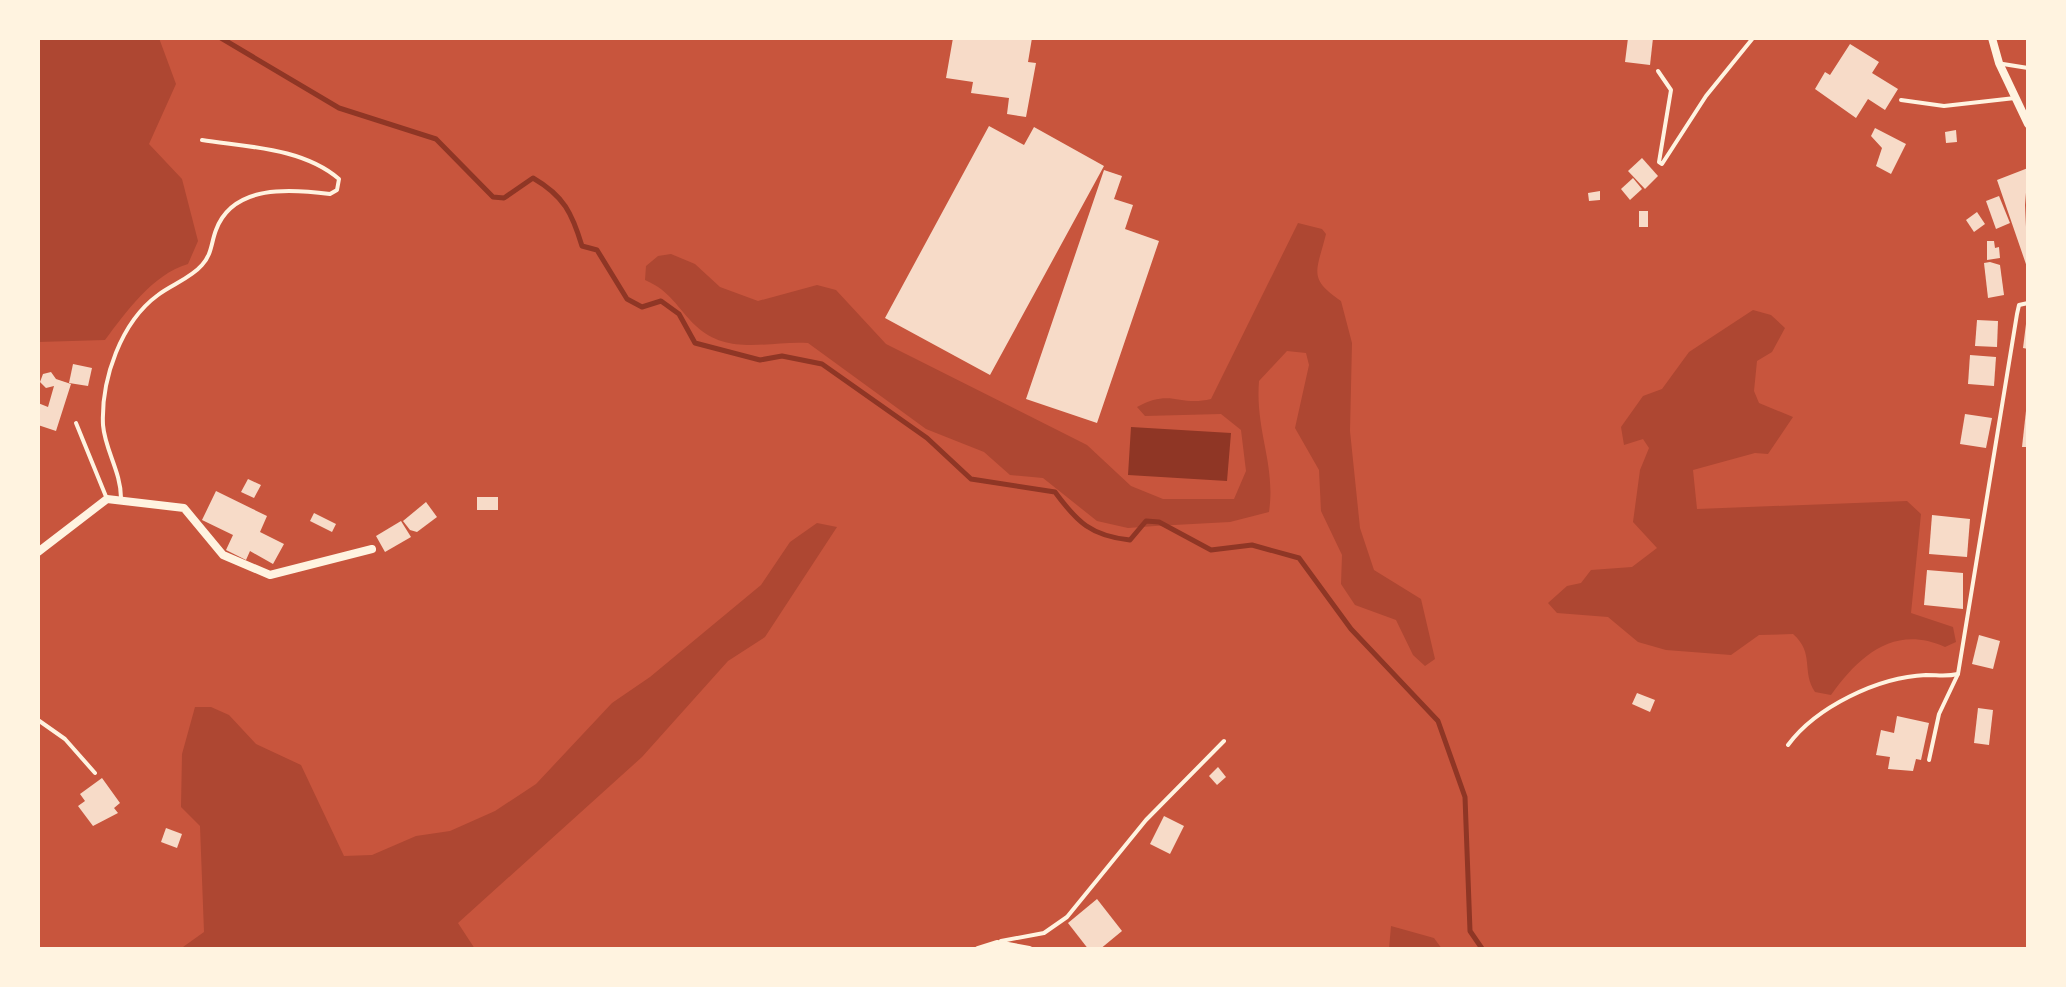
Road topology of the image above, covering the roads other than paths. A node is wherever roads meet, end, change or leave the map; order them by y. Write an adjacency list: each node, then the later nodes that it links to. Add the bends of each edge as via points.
1 (1754, 38): 5 (lane, via 1662,164 1671,90)
2 (1992, 38): 3 (street)
3 (1999, 64): 4 (lane); 6 (street)
4 (2028, 68)
5 (1658, 71)
6 (2015, 98): 7 (lane, via 1944,106); 8 (street)
7 (1900, 100)
8 (2028, 124)
9 (202, 140): 12 (lane, via 325,166 339,179 337,190 266,191 242,201 224,216 200,269 153,298 128,325 114,360 103,427 121,477)
10 (2028, 303): 16 (lane, via 2018,305)
11 (76, 423): 13 (lane)
12 (121, 498): 13 (street); 14 (street, via 184,508 223,556 270,574)
13 (108, 499): 15 (street)
14 (372, 549)
15 (38, 552)
16 (1958, 674): 19 (lane, via 1925,675 1852,697 1822,713); 20 (lane, via 1938,714)
17 (38, 720): 21 (lane)
18 (1224, 740): 22 (lane, via 1146,820 1067,918 1044,933)
19 (1788, 745)
20 (1929, 760)
21 (95, 772)
22 (997, 944): 23 (street); 24 (street)
23 (978, 950)
24 (1029, 950)

